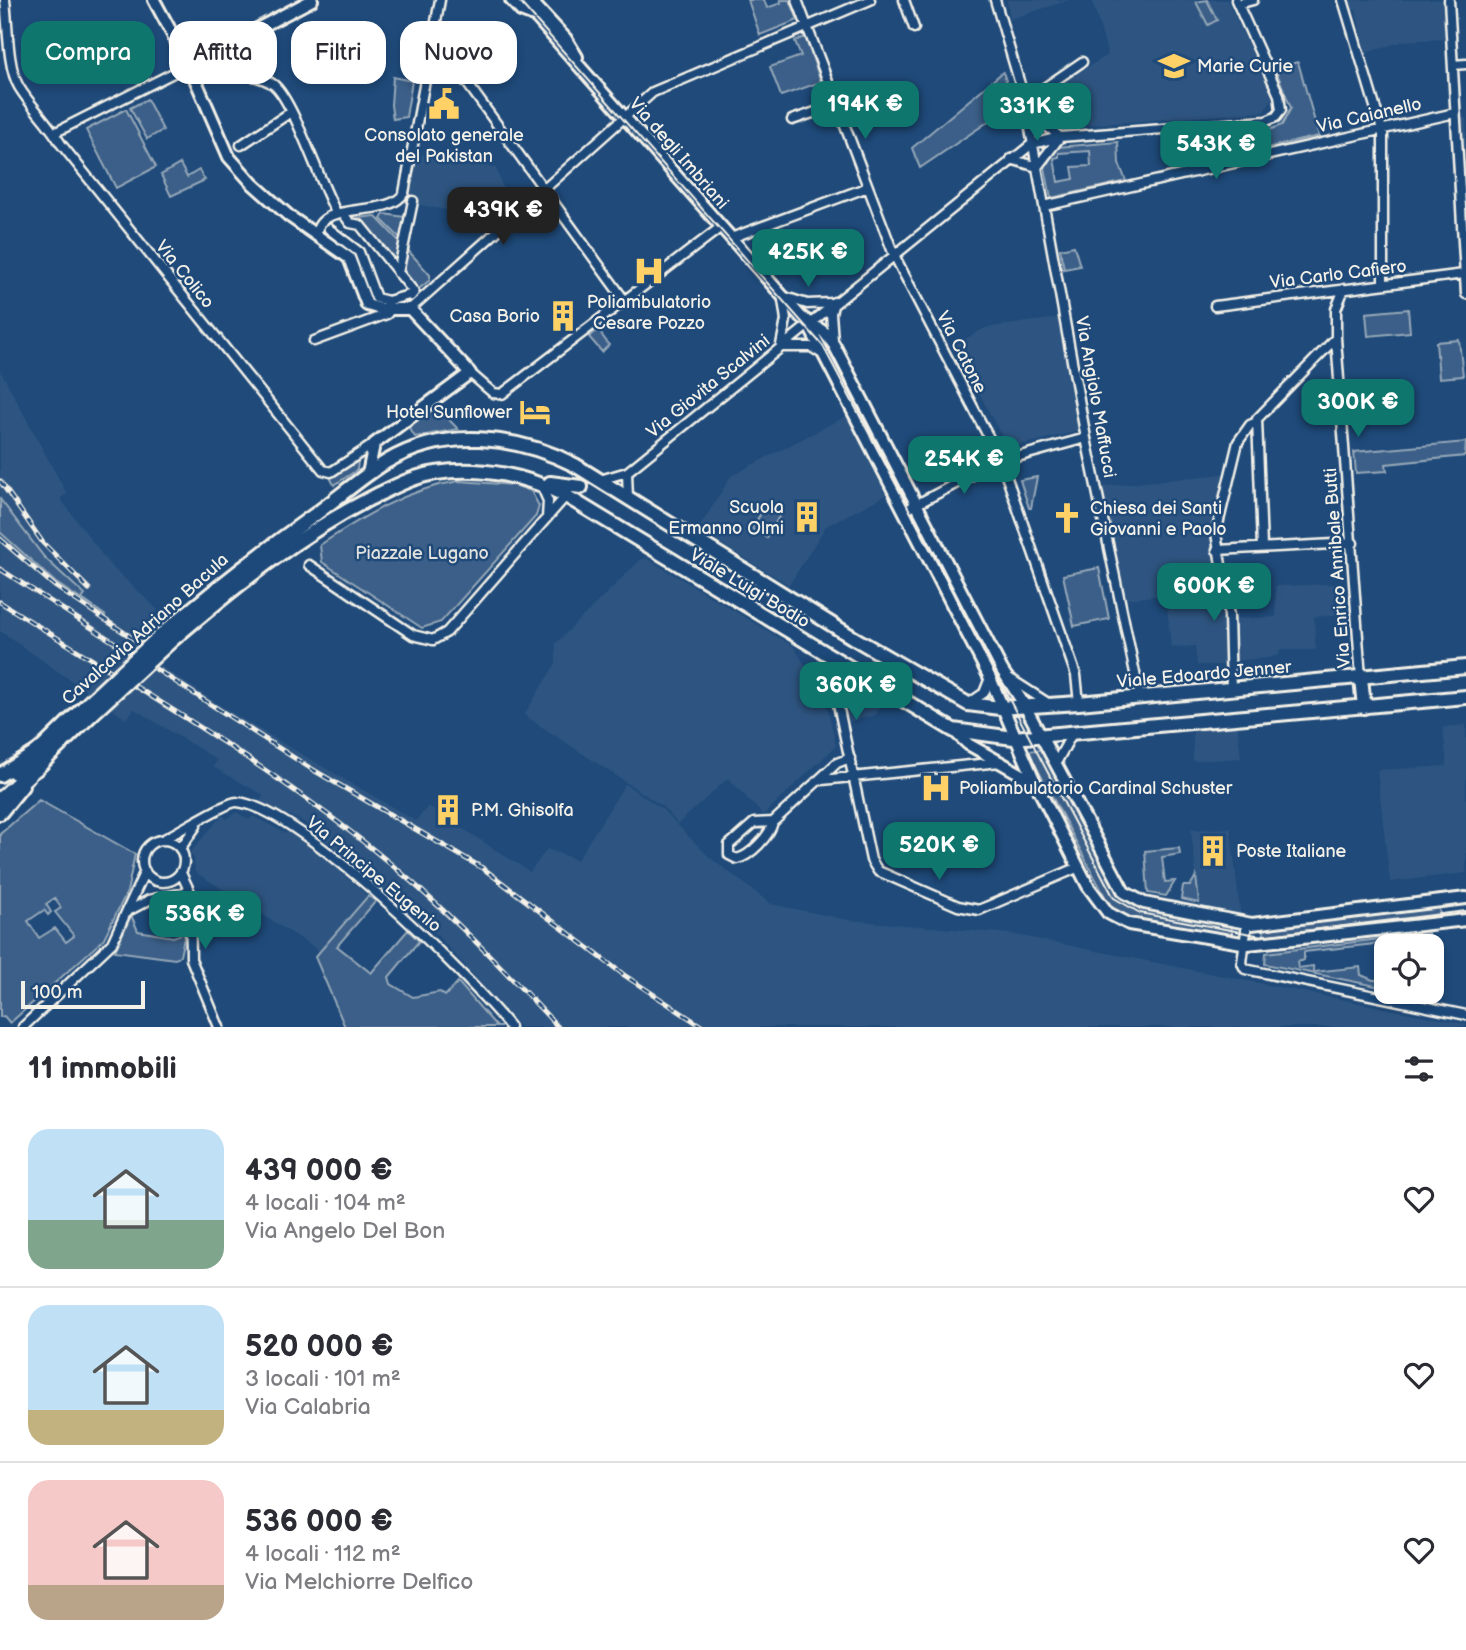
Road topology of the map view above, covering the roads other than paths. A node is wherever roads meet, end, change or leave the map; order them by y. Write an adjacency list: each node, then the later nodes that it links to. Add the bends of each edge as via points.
1 (5, 0): 39 (street, Via Colico, via 19,88)
2 (153, 0): 22 (street)
3 (312, 0): 18 (street)
4 (440, 0): 19 (street)
5 (510, 0): 17 (street, Via degli Imbriani)
6 (521, 0): 17 (street, Via degli Imbriani)
7 (530, 0): 8 (street); 26 (street, Via degli Imbriani, via 570,44)
8 (541, 0)
9 (797, 0): 20 (street, Via Catone)
10 (870, 0): 20 (street)
11 (904, 0): 21 (street)
12 (995, 0): 33 (street, Via Angiolo Maffucci)
13 (1253, 0): 16 (street)
14 (1343, 0): 38 (street)
15 (1449, 0): 25 (street)
16 (1237, 2): 40 (street, Via Giovita Scalvini, via 1279,95 1279,114 1266,121)
17 (537, 18): 26 (street, Via degli Imbriani)
18 (272, 21)
19 (436, 21)
20 (807, 26): 32 (street, Via Catone); 36 (street, via 668,83)
21 (914, 28)
22 (169, 29)
23 (1082, 62): 33 (street)
24 (1466, 64): 25 (street)
25 (1453, 65): 35 (street)
26 (582, 69): 36 (street, Via degli Imbriani)
27 (169, 75): 39 (street)
28 (198, 84): 52 (street, via 230,152 253,184)
29 (270, 84): 34 (street)
30 (425, 84): 49 (street, via 404,193 392,204)
31 (468, 84): 46 (street)
32 (836, 105): 37 (street); 45 (street, Via Catone)
33 (1026, 106): 40 (street); 41 (street, Via Angiolo Maffucci)
34 (291, 112): 42 (street); 49 (street)
35 (1455, 113): 38 (street, Via Caianello); 56 (street)
36 (624, 117): 46 (street); 50 (street, Via degli Imbriani)
37 (792, 120)
38 (1382, 128): 48 (street, Via Caianello); 57 (street)
39 (54, 132): 79 (street, Via Colico, via 323,470 331,472)
40 (1059, 136): 41 (street, Via Giovita Scalvini); 44 (street)
41 (1032, 144): 43 (street, Via Giovita Scalvini); 44 (street, Via Angiolo Maffucci)
42 (241, 145)
43 (1011, 159): 44 (street); 54 (street, Via Giovita Scalvini)
44 (1037, 167): 48 (street, Via Angiolo Maffucci)
45 (868, 187): 53 (street); 54 (street, Via Catone)
46 (545, 190): 62 (street); 66 (street)
47 (413, 201): 55 (street)
48 (1045, 206): 76 (street, Via Angiolo Maffucci)
49 (341, 215): 51 (street); 52 (street, via 325,219); 55 (street, via 360,225)
50 (721, 227): 53 (street, Via degli Imbriani); 62 (street)
51 (329, 229): 52 (street); 55 (street, via 359,252 376,298 388,301 414,292)
52 (316, 235): 63 (street, via 349,258)
53 (731, 237): 59 (street, Via degli Imbriani)
54 (894, 255): 61 (street, Via Giovita Scalvini); 80 (street, Via Catone)
55 (398, 273)
56 (1464, 274): 57 (street, Via Carlo Cafiero); 60 (street)
57 (1383, 285): 58 (street, Via Carlo Cafiero)
58 (1344, 289): 64 (street, Via Carlo Cafiero); 69 (street, Via Enrico Annibale Butti, via 1336,309)
59 (778, 291): 61 (street, Via degli Imbriani, via 804,303); 68 (street, Via degli Imbriani); 71 (street, via 786,314)
60 (1466, 294)
61 (837, 300): 68 (street, Via Giovita Scalvini); 72 (street, Via degli Imbriani, via 831,325)
62 (625, 301): 74 (street, via 502,394 493,393)
63 (368, 305): 65 (street); 67 (street)
64 (1215, 306)
65 (391, 309): 66 (street); 67 (street)
66 (410, 309): 74 (street)
67 (368, 322): 70 (street)
68 (808, 324): 71 (street, Via Giovita Scalvini); 72 (street, Via degli Imbriani, via 824,332); 73 (street, Via degli Imbriani)
69 (1336, 338): 75 (street); 93 (street, Via Enrico Annibale Butti)
70 (314, 341)
71 (780, 348): 73 (street, via 806,347); 81 (street, Via Giovita Scalvini)
72 (835, 348): 89 (street, Via degli Imbriani)
73 (821, 353): 90 (street, Via degli Imbriani)
74 (470, 373): 77 (street)
75 (1257, 421): 94 (street); 95 (street, via 1238,442 1227,476)
76 (1086, 438): 80 (street); 105 (street, Via Angiolo Maffucci)
77 (374, 444): 78 (street); 79 (street)
78 (369, 458): 79 (street); 82 (street)
79 (350, 460)
80 (1001, 461): 89 (street); 107 (street, Via Catone, via 1076,676)
81 (627, 472): 84 (street, Via Giovita Scalvini); 88 (street)
82 (368, 474): 84 (main road, via 422,446 479,439 542,450); 92 (main road)
83 (522, 478): 85 (main road); 86 (main road); 92 (main road, via 464,472 425,475)
84 (600, 481): 86 (main road); 88 (main road, Viale Luigi Bodio)
85 (541, 485): 87 (main road); 91 (street, via 548,501)
86 (581, 487): 87 (main road)
87 (566, 496): 91 (street); 97 (main road, Viale Luigi Bodio)
88 (628, 499): 108 (main road, Viale Luigi Bodio)
89 (917, 504): 90 (street); 100 (street, Via degli Imbriani)
90 (904, 511): 101 (street, Via degli Imbriani)
91 (547, 518): 96 (street, via 447,632 433,640 413,635)
92 (320, 519): 117 (main road, Cavalcavia Adriano Bacula, bridge, via 166,638)
93 (1353, 543): 94 (street); 102 (street, Via Enrico Annibale Butti)
94 (1262, 547): 95 (street)
95 (1217, 550): 104 (street, via 1229,616)
96 (310, 565)
97 (835, 660): 99 (main road, Viale Luigi Bodio); 103 (street)
98 (1466, 667): 102 (main road, Viale Edoardo Jenner)
99 (857, 674): 103 (street); 113 (main road, Viale Luigi Bodio)
100 (1006, 676): 109 (street); 110 (street, Via degli Imbriani)
101 (989, 678): 108 (street, via 984,693); 112 (street, Via degli Imbriani)
102 (1361, 678): 104 (main road, Viale Edoardo Jenner); 111 (main road)
103 (837, 685): 118 (street)
104 (1231, 689): 105 (main road, Viale Edoardo Jenner)
105 (1140, 697): 107 (main road, Viale Edoardo Jenner)
106 (1466, 697): 111 (main road)
107 (1079, 703): 109 (main road, Viale Edoardo Jenner)
108 (968, 704): 112 (main road, Viale Edoardo Jenner)
109 (1051, 705): 110 (main road, Viale Edoardo Jenner)
110 (1026, 706): 112 (main road, Viale Edoardo Jenner); 115 (street, Via degli Imbriani)
111 (1364, 707): 114 (main road)
112 (1000, 708): 116 (street, Via degli Imbriani)
113 (953, 730): 116 (main road); 119 (street)
114 (1073, 732): 115 (main road); 120 (street)
115 (1041, 735): 116 (main road); 120 (street, Via degli Imbriani)
116 (1014, 738): 124 (street, Via degli Imbriani)
117 (41, 756): 121 (main road, Cavalcavia Adriano Bacula); 125 (highway); 126 (highway, Cavalcavia Adriano Bacula); 127 (main road, Cavalcavia Adriano Bacula)
118 (849, 758): 122 (street); 123 (street)
119 (1000, 762): 122 (street); 124 (street)
120 (1056, 763): 141 (street, Via degli Imbriani, via 1128,895)
121 (0, 775)
122 (853, 777): 123 (street); 132 (street, via 875,868 958,906 988,908)
123 (819, 781): 129 (street)
124 (1035, 782): 132 (street, Via degli Imbriani)
125 (0, 787)
126 (0, 800)
127 (0, 813)
128 (201, 821): 130 (street, Via Principe Eugenio); 131 (street, Via Principe Eugenio); 145 (street, Via Principe Eugenio, via 225,804 238,802 299,830 445,955)
129 (773, 822): 129 (street, via 753,824 729,845 729,855 743,857 768,834)
130 (162, 841): 131 (street); 133 (street, via 145,851)
131 (180, 849): 134 (street)
132 (1079, 867): 142 (street, Via degli Imbriani, via 1095,898 1119,920)
133 (145, 871): 135 (street); 136 (street)
134 (181, 873): 135 (street, via 169,882); 137 (street)
135 (153, 880): 136 (street)
136 (136, 892): 139 (street)
137 (190, 892): 139 (street, via 149,900); 146 (street, via 191,959)
138 (1466, 898): 141 (street)
139 (128, 911): 144 (street, via 107,949)
140 (1466, 920): 142 (street)
141 (1247, 923): 142 (street)
142 (1244, 944): 143 (street, via 1242,963 1249,971)
143 (1466, 1015)
144 (28, 1025)
145 (508, 1025)
146 (219, 1027)

